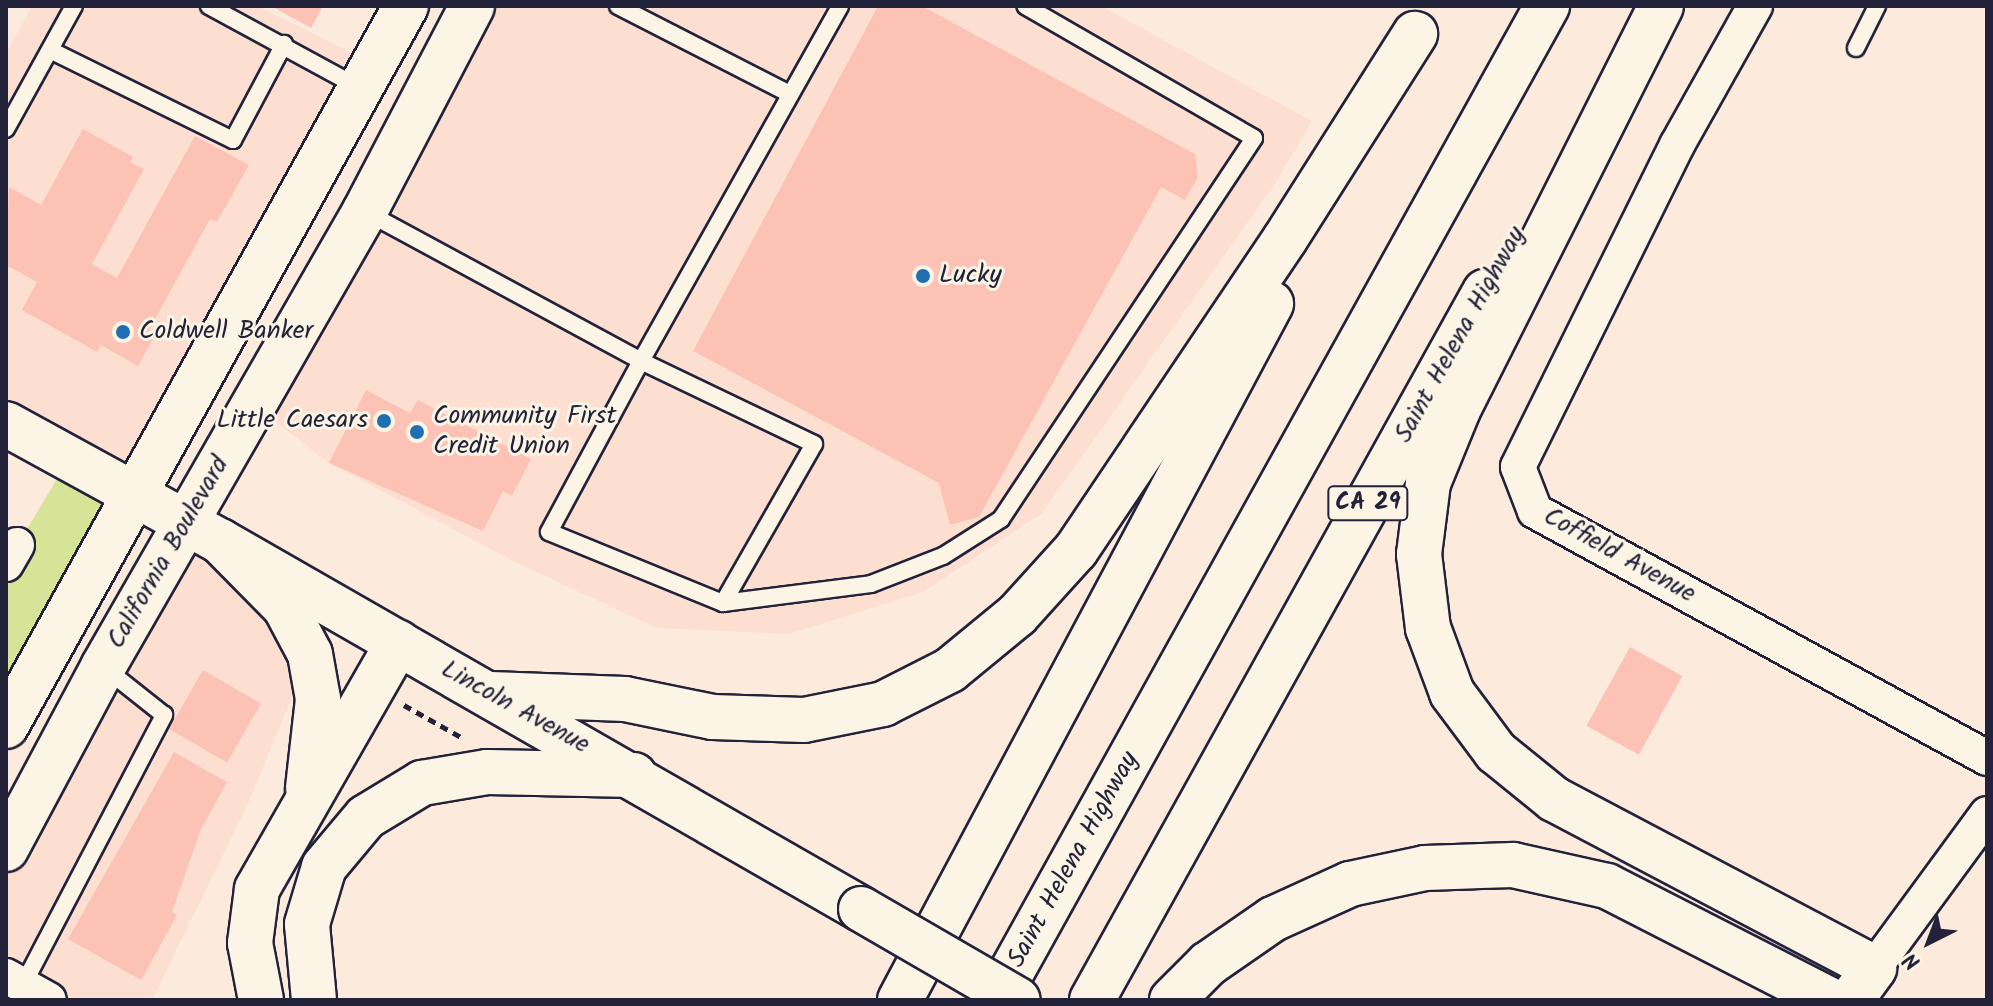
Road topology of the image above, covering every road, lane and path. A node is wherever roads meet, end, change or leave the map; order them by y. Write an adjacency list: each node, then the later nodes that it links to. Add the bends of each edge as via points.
1 (74, 6): 16 (lane)
2 (209, 6): 14 (lane)
3 (406, 6): 17 (main road)
4 (472, 6): 20 (main road, California Boulevard)
5 (618, 6): 18 (lane)
6 (840, 6): 18 (lane)
7 (1025, 6): 25 (lane, via 1254,138 1001,519 943,556 871,584)
8 (1547, 6): 43 (main road, Saint Helena Highway / CA 29)
9 (1644, 6): 45 (main road, Saint Helena Highway / CA 29)
10 (1661, 6): 38 (main road, via 1458,410 1428,483 1419,554 1428,628 1452,693 1496,752 1554,799)
11 (1755, 6): 32 (street, Coffield Avenue, via 1677,145 1518,467 1535,511)
12 (1877, 6): 15 (lane)
13 (1423, 20): 28 (main road, via 1285,239 1076,550 1017,615 950,670 883,704 804,720 713,717 625,699); 42 (main road)
14 (284, 44): 16 (lane, via 233,140); 17 (lane)
15 (1856, 48)
16 (50, 50): 19 (lane)
17 (359, 87): 23 (main road)
18 (790, 94): 21 (lane)
19 (6, 129)
20 (365, 211): 21 (lane); 24 (main road, California Boulevard)
21 (641, 361): 25 (lane, via 814,444); 25 (lane, via 549,532)
22 (6, 424): 23 (main road, Lincoln Avenue)
23 (135, 498): 24 (main road, Lincoln Avenue); 30 (main road)
24 (203, 532): 26 (main road, Lincoln Avenue); 27 (main road, California Boulevard); 34 (main road, via 285,607 310,654 318,699)
25 (723, 603)
26 (398, 643): 28 (main road, Lincoln Avenue); 34 (main road)
27 (103, 667): 36 (main road, California Boulevard); 39 (lane, via 164,715)
28 (491, 694): 33 (main road, Lincoln Avenue)
29 (397, 701): 31 (path)
30 (6, 726)
31 (467, 740)
32 (1987, 758)
33 (634, 775): 41 (main road, via 487,772 422,783 366,817 324,867 307,924); 44 (main road, Lincoln Avenue, bridge)
34 (308, 794): 40 (main road, via 257,889 250,943)
35 (1987, 814): 38 (street)
36 (6, 849)
37 (1693, 929): 46 (main road, via 1607,886 1513,865 1425,868 1350,884 1273,919 1208,964); 47 (main road, via 1760,983); 48 (main road)
38 (1863, 984)
39 (26, 987)
40 (261, 1000)
41 (314, 1000)
42 (900, 1000)
43 (996, 1000)
44 (1018, 1000)
45 (1092, 1000)
46 (1172, 1000)
47 (1770, 1000)
48 (1830, 1000)

